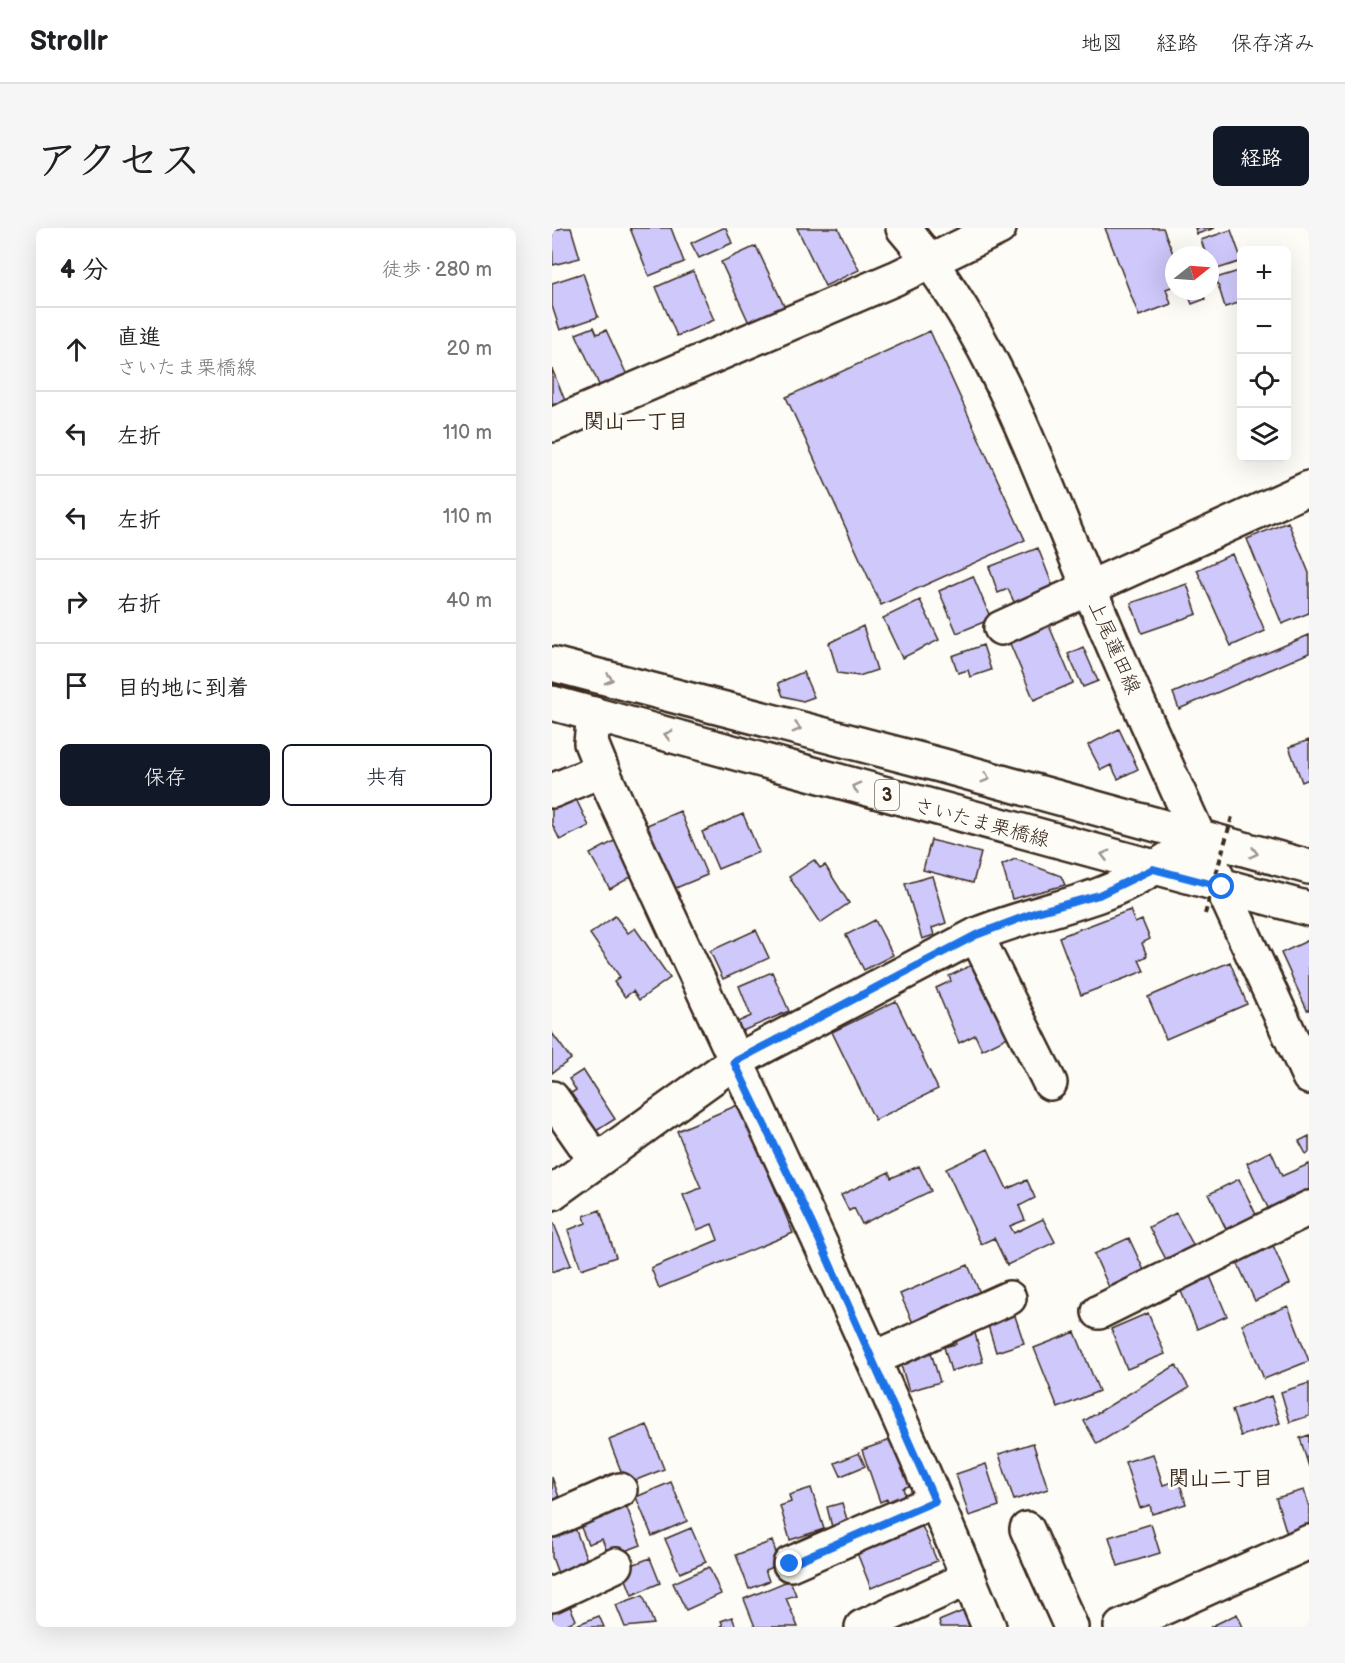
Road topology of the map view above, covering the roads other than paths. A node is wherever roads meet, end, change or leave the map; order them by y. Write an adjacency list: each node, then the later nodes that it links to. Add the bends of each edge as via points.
1 (903, 228): 3 (street, 上尾蓮田線)
2 (999, 228): 3 (street)
3 (930, 260): 4 (street); 6 (street, 上尾蓮田線, via 974,325 1036,455)
4 (552, 425)
5 (1309, 488): 6 (street)
6 (1089, 588): 7 (street); 13 (street, 上尾蓮田線)
7 (1002, 628)
8 (552, 664): 13 (street, 3, one-way to 13, via 940,765)
9 (552, 703): 10 (street, さいたま栗橋線 / 3)
10 (594, 714): 11 (street, via 591,744); 15 (street, さいたま栗橋線 / 3, one-way to 10)
11 (602, 770): 12 (street); 19 (street)
12 (552, 791)
13 (1200, 839): 14 (street, 3, one-way to 14); 15 (street); 16 (street, 上尾蓮田線)
14 (1309, 867)
15 (1153, 869): 16 (street, さいたま栗橋線 / 3); 18 (street, via 1099,895 1037,912)
16 (1222, 887): 17 (street, さいたま栗橋線 / 3); 20 (street, 上尾蓮田線)
17 (1309, 909)
18 (976, 935): 19 (street); 21 (street)
19 (734, 1062): 23 (street); 28 (street)
20 (1309, 1077)
21 (1050, 1083)
22 (552, 1098): 23 (street)
23 (596, 1161): 24 (street)
24 (552, 1193)
25 (1309, 1208): 27 (street)
26 (1009, 1298): 28 (street)
27 (1099, 1312)
28 (873, 1359): 30 (street)
29 (620, 1490): 31 (street)
30 (935, 1501): 34 (street); 36 (street)
31 (552, 1520)
32 (1027, 1529): 40 (street)
33 (1309, 1542): 41 (street)
34 (790, 1564)
35 (616, 1565): 37 (street)
36 (969, 1578): 38 (street); 39 (street)
37 (552, 1595)
38 (862, 1627)
39 (989, 1627)
40 (1071, 1627)
41 (1121, 1627)

